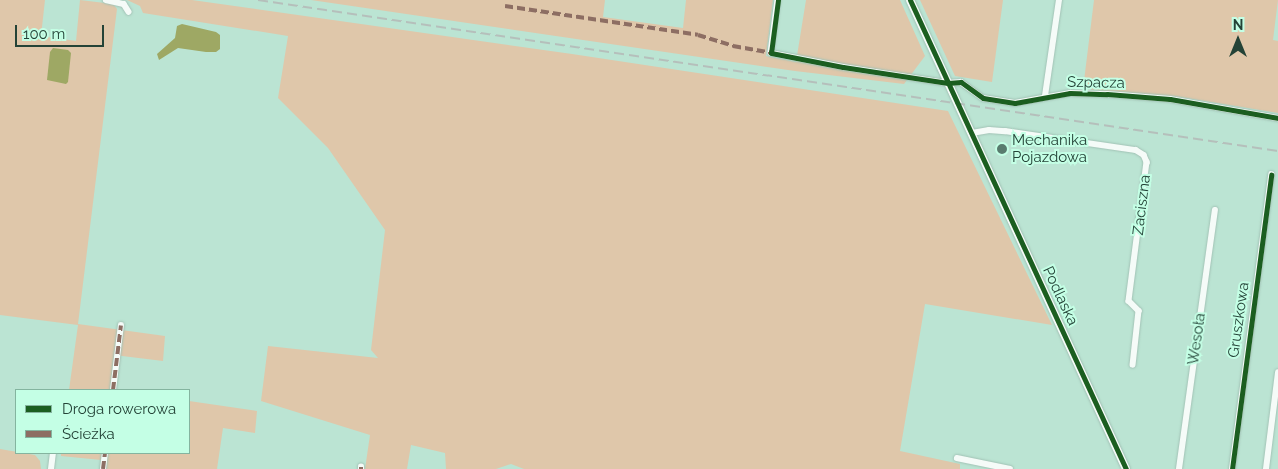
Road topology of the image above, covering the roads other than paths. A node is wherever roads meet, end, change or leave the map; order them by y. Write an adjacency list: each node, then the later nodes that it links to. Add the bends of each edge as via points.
1 (106, 0): 5 (street, via 124,4)
2 (778, 0): 6 (street, Szpacza, via 771,53)
3 (910, 0): 6 (street, Podlaska)
4 (1059, 0): 7 (street)
5 (129, 12)
6 (948, 83): 7 (street, Szpacza, via 961,82 983,98 996,101 1015,103); 9 (street, Podlaska)
7 (1046, 96): 8 (street, Szpacza, via 1107,94 1170,100)
8 (1278, 118)
9 (972, 134): 13 (street, Zaciszna, via 1002,131 1136,150 1144,155 1147,162 1129,301 1139,311); 22 (street, Podlaska)
10 (1271, 175): 24 (street, Gruszkowa)
11 (1215, 210): 23 (street, Wesoła)
12 (121, 325): 15 (street)
13 (1133, 365)
14 (1278, 373): 25 (street)
15 (113, 389)
16 (53, 454): 19 (street)
17 (105, 454): 20 (street)
18 (957, 458): 21 (street)
19 (52, 469)
20 (103, 469)
21 (1010, 469)
22 (1126, 469)
23 (1179, 469)
24 (1232, 469)
25 (1266, 469)

